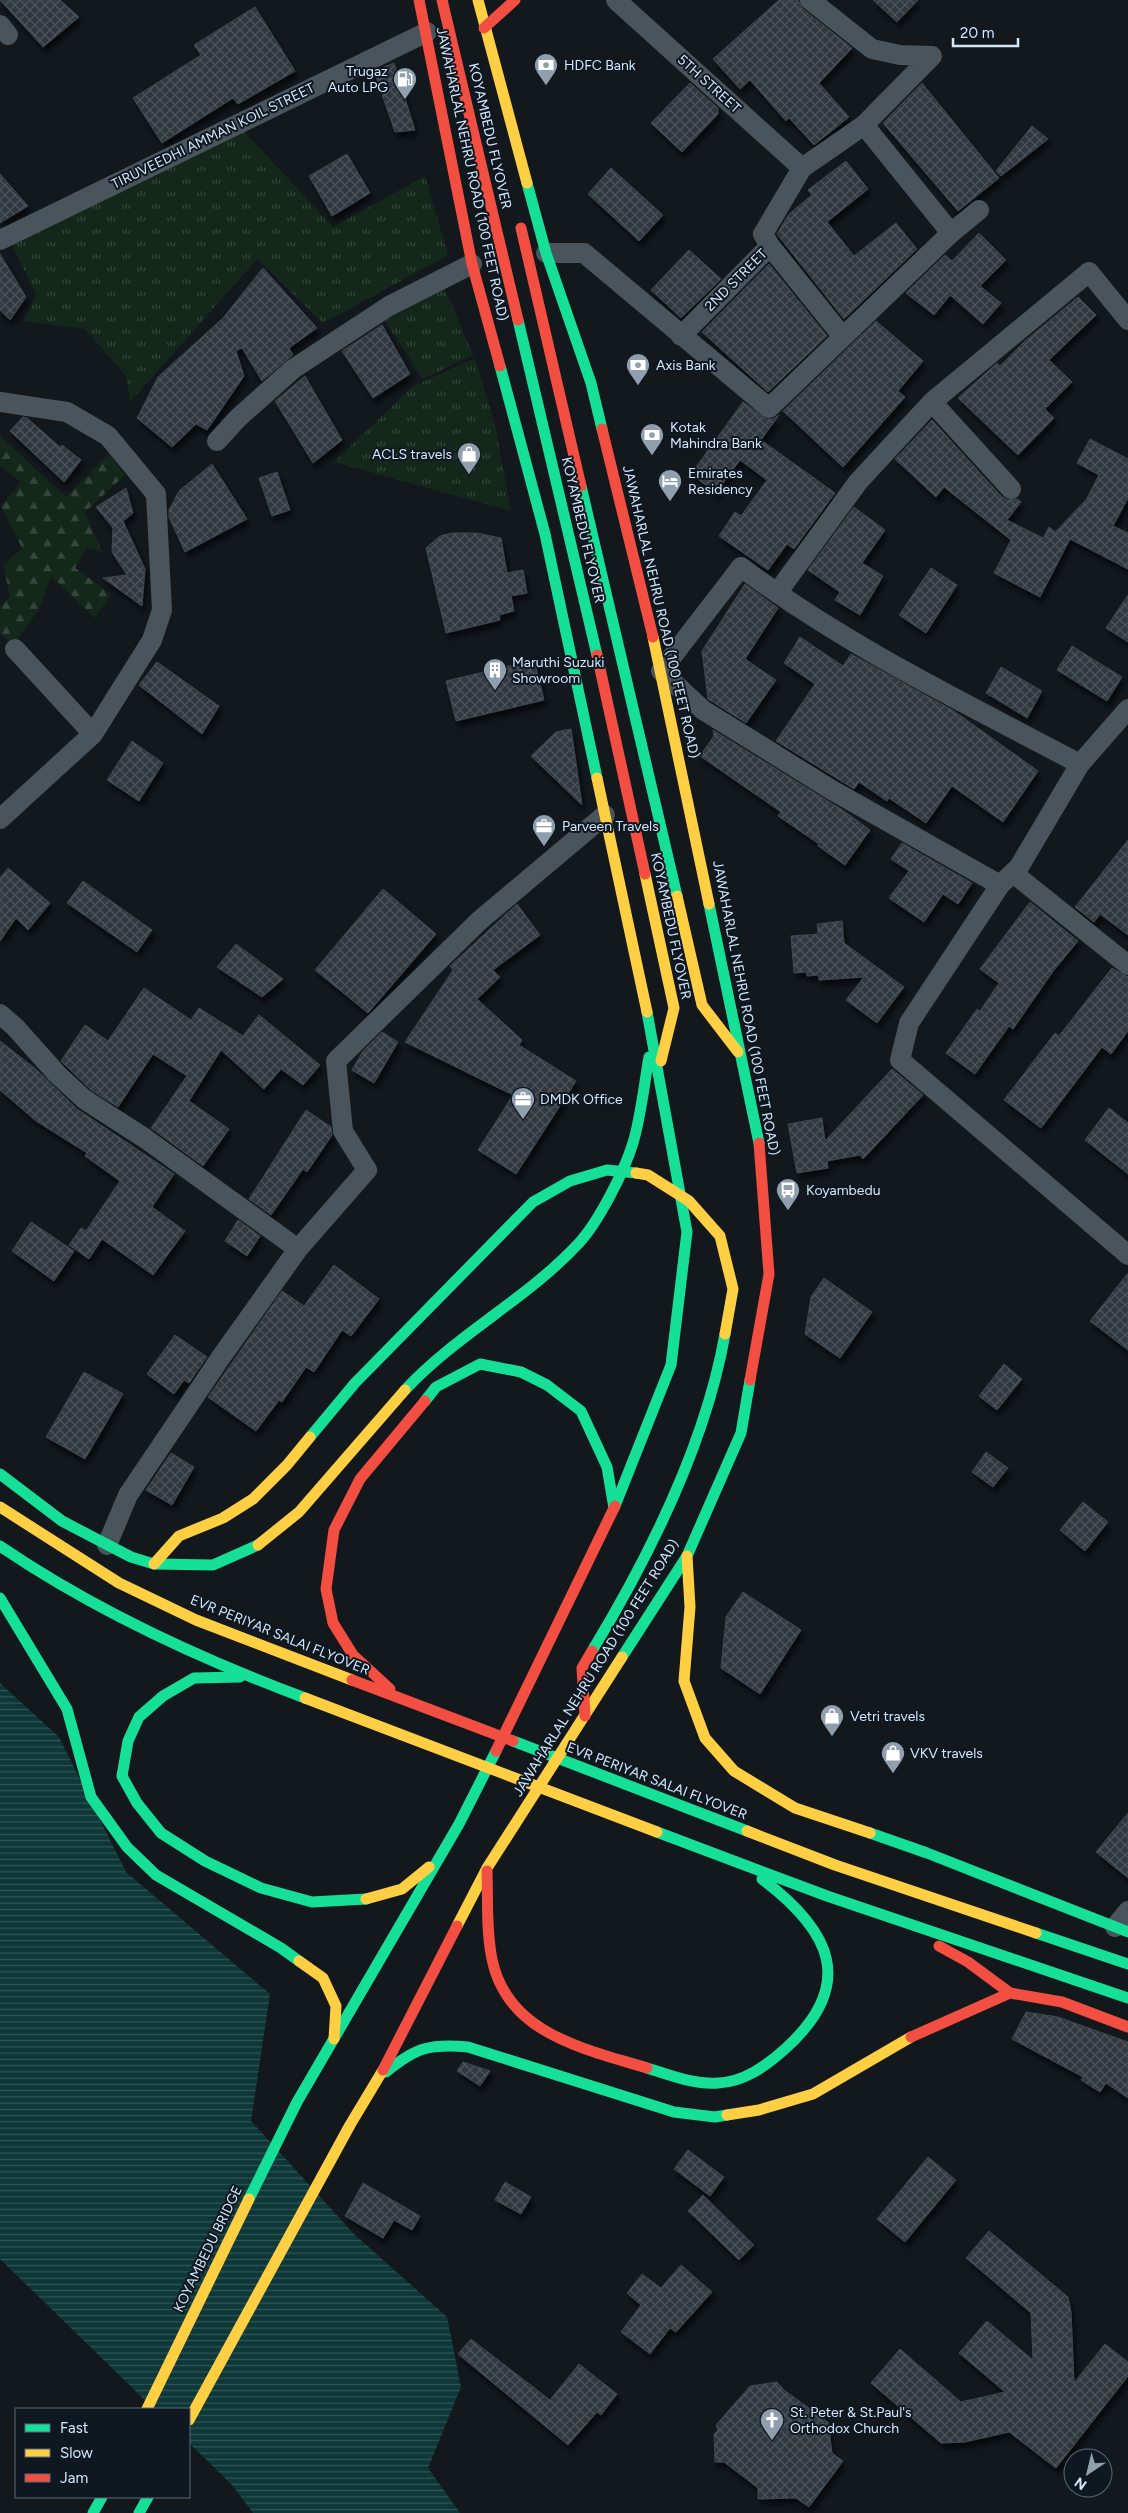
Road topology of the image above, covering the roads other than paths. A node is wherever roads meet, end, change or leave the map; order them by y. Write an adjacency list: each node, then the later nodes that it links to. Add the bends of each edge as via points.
1 (419, 0): 9 (main road, JAWAHARLAL NEHRU ROAD (100 FEET ROAD))
2 (442, 0): 42 (main road, KOYAMBEDU FLYOVER, via 590,621 674,1008)
3 (467, 0): 10 (main road, KOYAMBEDU FLYOVER)
4 (478, 0): 8 (main road, JAWAHARLAL NEHRU ROAD (100 FEET ROAD))
5 (515, 0): 8 (main road)
6 (616, 0): 12 (street, 5TH STREET)
7 (810, 0): 11 (street, via 872,49 900,55 932,56)
8 (484, 28): 18 (main road, JAWAHARLAL NEHRU ROAD (100 FEET ROAD))
9 (427, 32): 16 (street, TIRUVEEDHI AMMAN KOIL STREET); 19 (main road, JAWAHARLAL NEHRU ROAD (100 FEET ROAD))
10 (478, 47)
11 (864, 124): 12 (street); 15 (street)
12 (802, 168): 17 (street, 2ND STREET, via 763,234)
13 (979, 210): 15 (street)
14 (519, 218): 41 (main road, KOYAMBEDU FLYOVER, via 702,1005)
15 (951, 233): 22 (street)
16 (0, 240)
17 (770, 246): 21 (street, 2ND STREET); 22 (street)
18 (546, 253): 21 (street, via 584,253); 23 (main road, JAWAHARLAL NEHRU ROAD (100 FEET ROAD))
19 (472, 264): 24 (main road, JAWAHARLAL NEHRU ROAD (100 FEET ROAD)); 27 (street, via 388,306 293,369)
20 (1128, 320): 26 (street, via 1089,272)
21 (681, 336): 22 (street, via 769,408)
22 (843, 337)
23 (582, 384): 24 (main road); 31 (main road, JAWAHARLAL NEHRU ROAD (100 FEET ROAD))
24 (515, 393): 35 (main road, JAWAHARLAL NEHRU ROAD (100 FEET ROAD))
25 (0, 402): 33 (street, via 67,412 100,431 108,436 156,494 162,610 152,640)
26 (932, 402): 28 (street); 29 (street, via 858,482)
27 (217, 441)
28 (1011, 489)
29 (777, 593): 31 (street, via 741,567); 34 (street, via 857,644)
30 (15, 649): 33 (street)
31 (661, 671): 37 (street, via 703,710 832,790); 41 (main road, JAWAHARLAL NEHRU ROAD (100 FEET ROAD))
32 (1128, 709): 34 (street)
33 (93, 734): 36 (street)
34 (1080, 764): 37 (street, via 1020,867)
35 (605, 815): 40 (main road, JAWAHARLAL NEHRU ROAD (100 FEET ROAD)); 43 (street, via 479,921 336,1062 343,1131 367,1170)
36 (0, 819)
37 (1006, 879): 38 (street); 44 (street, via 909,1023 900,1060)
38 (1128, 965)
39 (0, 1014): 43 (street, via 84,1099 146,1139)
40 (652, 1036): 42 (main road, JAWAHARLAL NEHRU ROAD (100 FEET ROAD)); 51 (main road, via 633,1143 609,1198 580,1242 542,1276 429,1364 316,1494 262,1543 212,1565)
41 (740, 1054): 50 (main road, JAWAHARLAL NEHRU ROAD (100 FEET ROAD), via 761,1154 769,1274 741,1433)
42 (659, 1068): 47 (main road, JAWAHARLAL NEHRU ROAD (100 FEET ROAD), via 687,1232 671,1365)
43 (298, 1249): 48 (street, via 128,1495)
44 (1128, 1255)
45 (0, 1474): 48 (main road, via 62,1521)
46 (0, 1507): 54 (main road, EVR PERIYAR SALAI FLYOVER, via 119,1583 196,1620)
47 (614, 1508): 54 (main road, via 607,1467 581,1412 547,1385 521,1372 480,1364 436,1387 360,1479 334,1530 326,1589 333,1623 353,1654 384,1685); 56 (main road, JAWAHARLAL NEHRU ROAD (100 FEET ROAD), via 524,1697)
48 (107, 1545): 51 (main road, via 131,1558)
49 (0, 1546): 53 (main road, via 52,1581 106,1611)
50 (687, 1556): 55 (main road, JAWAHARLAL NEHRU ROAD (100 FEET ROAD)); 61 (main road, via 690,1607 684,1681 705,1738 734,1770 795,1808)
51 (154, 1564): 55 (main road, via 179,1536 223,1518 253,1498 287,1465 354,1383 533,1202 570,1180 607,1170 648,1175 689,1201 720,1236 732,1289 719,1368 692,1452 653,1537 582,1668)
52 (0, 1598): 66 (main road, via 67,1709 90,1797 127,1847 156,1875 281,1948 322,1978 336,2006)
53 (257, 1680): 56 (main road, via 231,1676 194,1678 163,1696 139,1717 128,1741 122,1776 137,1803 161,1833 205,1861 261,1888 312,1902 374,1898 402,1889); 57 (main road)
54 (414, 1704): 62 (main road, EVR PERIYAR SALAI FLYOVER, via 835,1865)
55 (585, 1716): 58 (main road, JAWAHARLAL NEHRU ROAD (100 FEET ROAD))
56 (441, 1857): 66 (main road, JAWAHARLAL NEHRU ROAD (100 FEET ROAD))
57 (740, 1864): 58 (main road, via 777,1889 806,1920 822,1943 829,1978 819,2005 795,2041 768,2066 729,2082 705,2084 577,2049 542,2030 513,2006 495,1973 488,1932); 64 (main road)
58 (487, 1868): 67 (main road, JAWAHARLAL NEHRU ROAD (100 FEET ROAD))
59 (922, 1878): 63 (main road, via 917,1908 925,1935)
60 (1128, 1911): 61 (street)
61 (1122, 1929)
62 (1128, 1964)
63 (1010, 1993): 65 (main road, via 1062,2002); 67 (main road, via 909,2038 813,2094 759,2110 715,2117 674,2112 450,2044 412,2050)
64 (1128, 1998)
65 (1128, 2027)
66 (334, 2040): 68 (main road, JAWAHARLAL NEHRU ROAD (100 FEET ROAD))
67 (379, 2077): 70 (main road, JAWAHARLAL NEHRU ROAD (100 FEET ROAD))
68 (297, 2102): 69 (main road, KOYAMBEDU BRIDGE)
69 (147, 2408)
70 (190, 2418)
71 (101, 2498): 73 (main road)
72 (147, 2498): 74 (main road)
73 (93, 2513)
74 (139, 2513)

